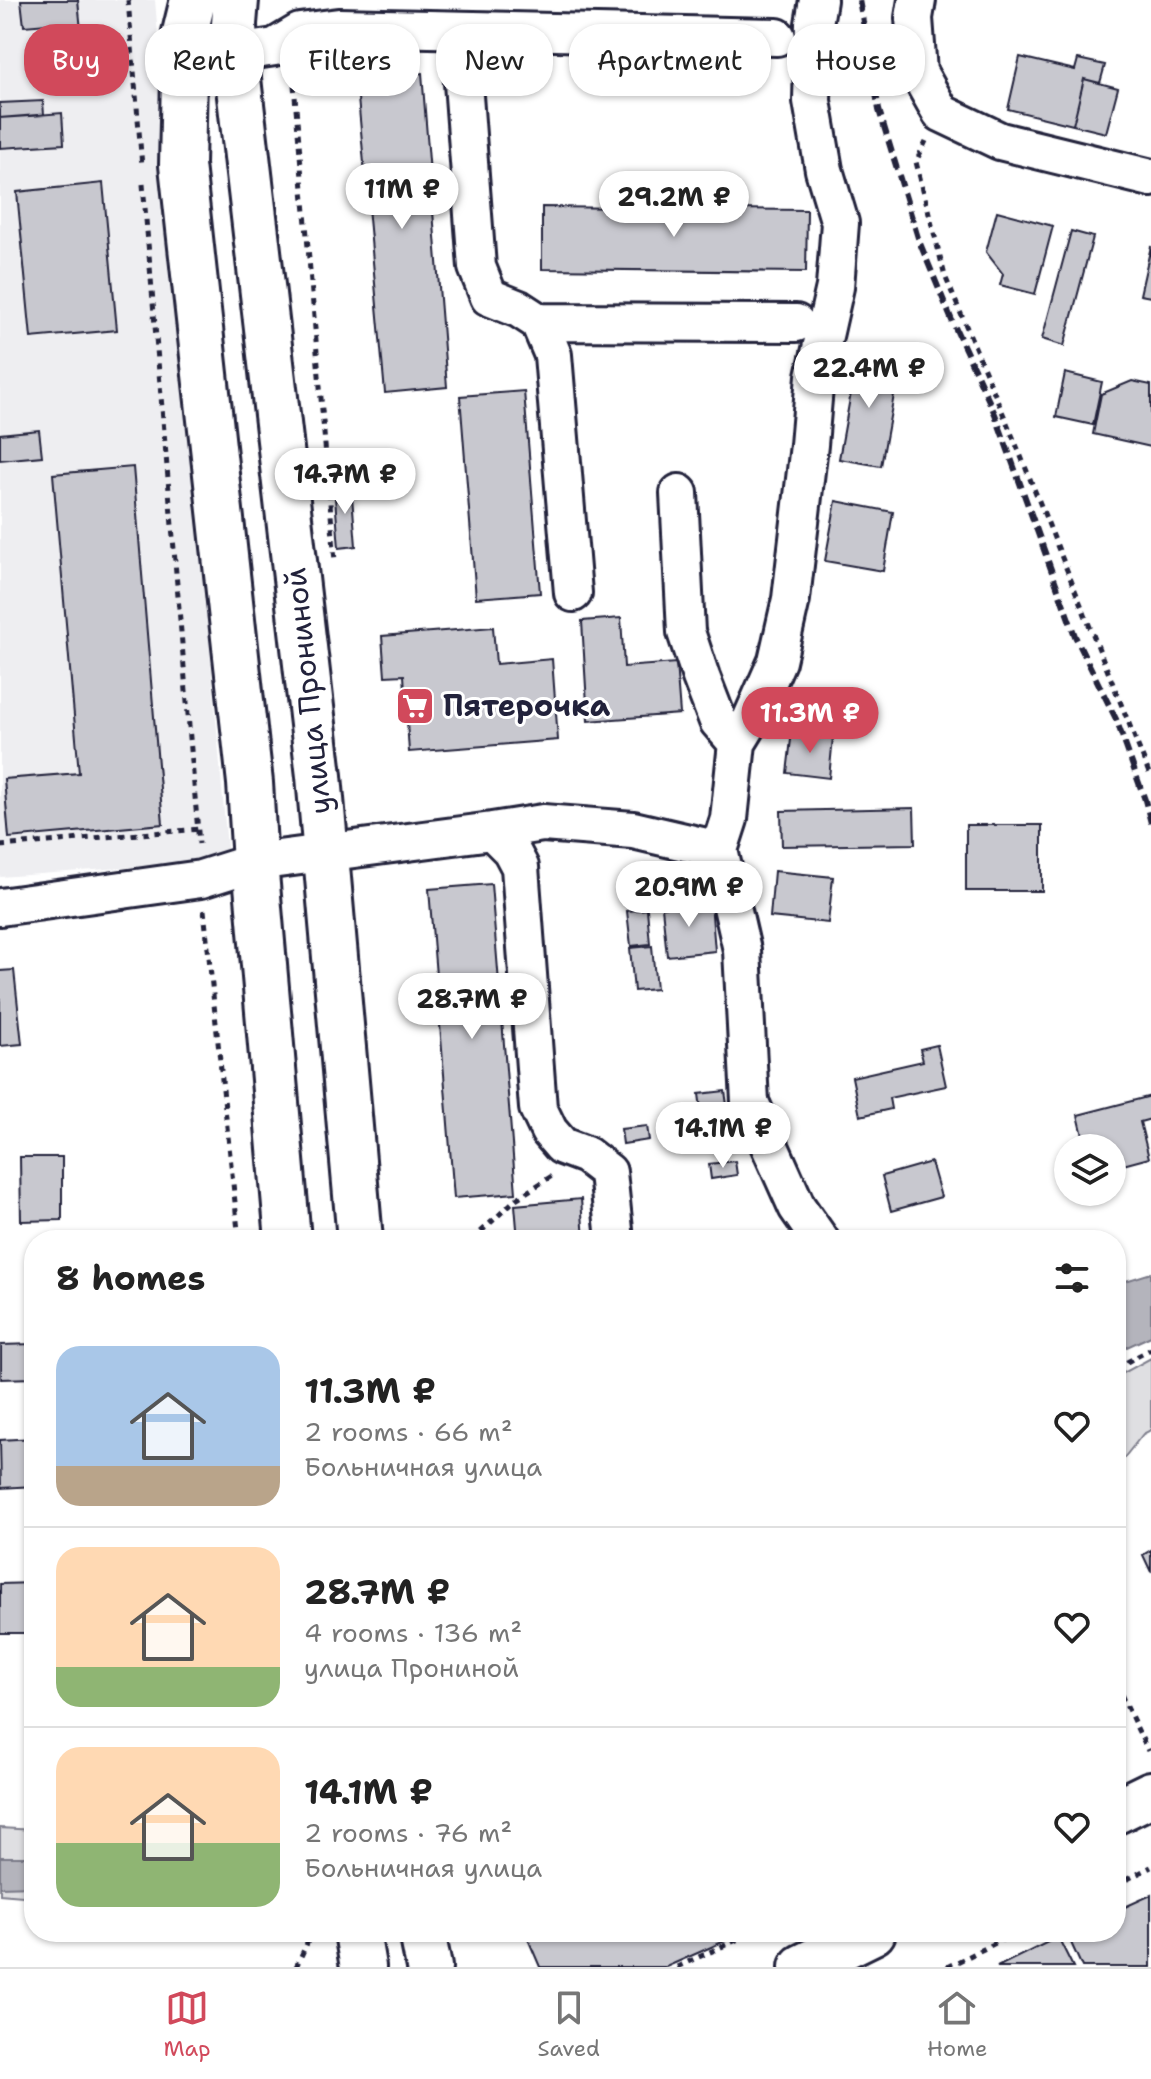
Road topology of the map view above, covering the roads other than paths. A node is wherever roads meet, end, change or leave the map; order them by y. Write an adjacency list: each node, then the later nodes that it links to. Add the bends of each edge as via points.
1 (193, 0): 21 (main road, via 185,33 182,165)
2 (236, 0): 5 (main road, улица Прониной)
3 (818, 0): 17 (street, via 812,101 840,223 835,287 815,376 791,599 777,661)
4 (917, 0): 12 (street, via 918,72 941,113 1000,141)
5 (236, 24)
6 (436, 29): 9 (street, via 339,27 300,32)
7 (553, 32): 8 (street)
8 (777, 37)
9 (264, 49)
10 (240, 96): 20 (main road, улица Прониной)
11 (464, 96): 13 (street, via 477,267 489,297)
12 (1151, 178)
13 (539, 322): 14 (street); 16 (street, via 553,355)
14 (796, 323)
15 (679, 493): 17 (street, via 686,632 718,721)
16 (573, 593)
17 (737, 743): 19 (street, via 729,819)
18 (492, 831): 19 (street, via 543,823 633,830); 20 (street); 25 (street, via 520,867 538,1108 562,1146 608,1172)
19 (719, 850): 26 (street, via 742,950 750,1102 797,1207)
20 (324, 852): 21 (street); 24 (main road, улица Прониной)
21 (255, 862): 22 (street, via 201,879); 23 (main road)
22 (0, 907)
23 (287, 1230)
24 (359, 1230)
25 (614, 1230)
26 (813, 1230)
27 (1151, 1794): 28 (main road)
28 (1126, 1806)
29 (359, 1942): 32 (main road)
30 (424, 1942): 33 (main road)
31 (853, 1942): 34 (main road)
32 (363, 1967)
33 (429, 1967)
34 (802, 1967)

